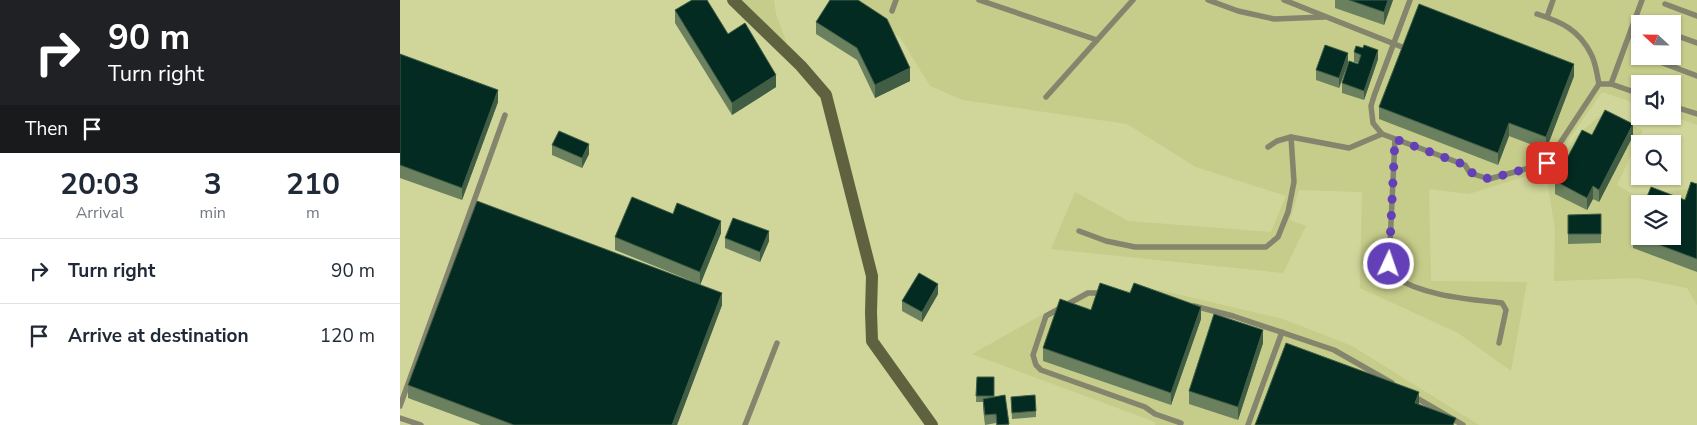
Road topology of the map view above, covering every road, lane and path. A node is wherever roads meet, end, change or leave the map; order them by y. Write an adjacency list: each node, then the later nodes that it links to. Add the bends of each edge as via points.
1 (733, 0): 48 (street, via 801,66 826,96 872,276 872,341)
2 (896, 0): 11 (lane)
3 (978, 0): 17 (lane)
4 (1133, 0): 17 (lane)
5 (1208, 0): 14 (lane, via 1274,19)
6 (1284, 0): 14 (lane)
7 (1410, 0): 18 (lane)
8 (1553, 0): 15 (lane)
9 (1642, 0): 24 (lane)
10 (1665, 4): 13 (lane)
11 (892, 11)
12 (1537, 14): 15 (lane)
13 (1697, 16)
14 (1326, 17): 18 (lane)
15 (1547, 17): 23 (lane, via 1561,21 1579,35 1592,55)
16 (1681, 37): 19 (lane)
17 (1098, 40): 26 (lane)
18 (1393, 43): 20 (lane); 30 (lane, via 1371,106 1373,123)
19 (1697, 43)
20 (1402, 47)
21 (1668, 65): 22 (lane)
22 (1697, 76)
23 (1599, 84): 24 (lane); 32 (lane, via 1547,163 1489,179 1470,172 1465,165)
24 (1611, 84): 25 (lane)
25 (1631, 91)
26 (1046, 97)
27 (1681, 109): 28 (lane)
28 (1697, 114)
29 (505, 115): 42 (lane)
30 (1382, 134): 31 (lane, via 1349,148); 32 (lane)
31 (1291, 137): 33 (lane); 34 (lane, via 1294,182 1288,212 1278,237 1266,247 1135,247)
32 (1395, 139): 39 (lane, via 1389,264 1393,276 1404,284 1450,296 1502,304 1506,310)
33 (1268, 147)
34 (1079, 231)
35 (1108, 293): 44 (lane, via 1088,293 1046,316 1033,355 1036,365 1041,370 1145,407)
36 (1190, 304): 37 (lane)
37 (1282, 332): 40 (lane, via 1334,350); 49 (lane)
38 (777, 343): 47 (lane)
39 (1499, 343)
40 (1394, 385)
41 (1411, 395): 50 (lane)
42 (400, 406)
43 (400, 418): 46 (lane)
44 (1169, 422): 45 (lane)
45 (1181, 423)
46 (421, 425)
47 (745, 425)
48 (932, 425)
49 (1248, 425)
50 (1462, 425)

